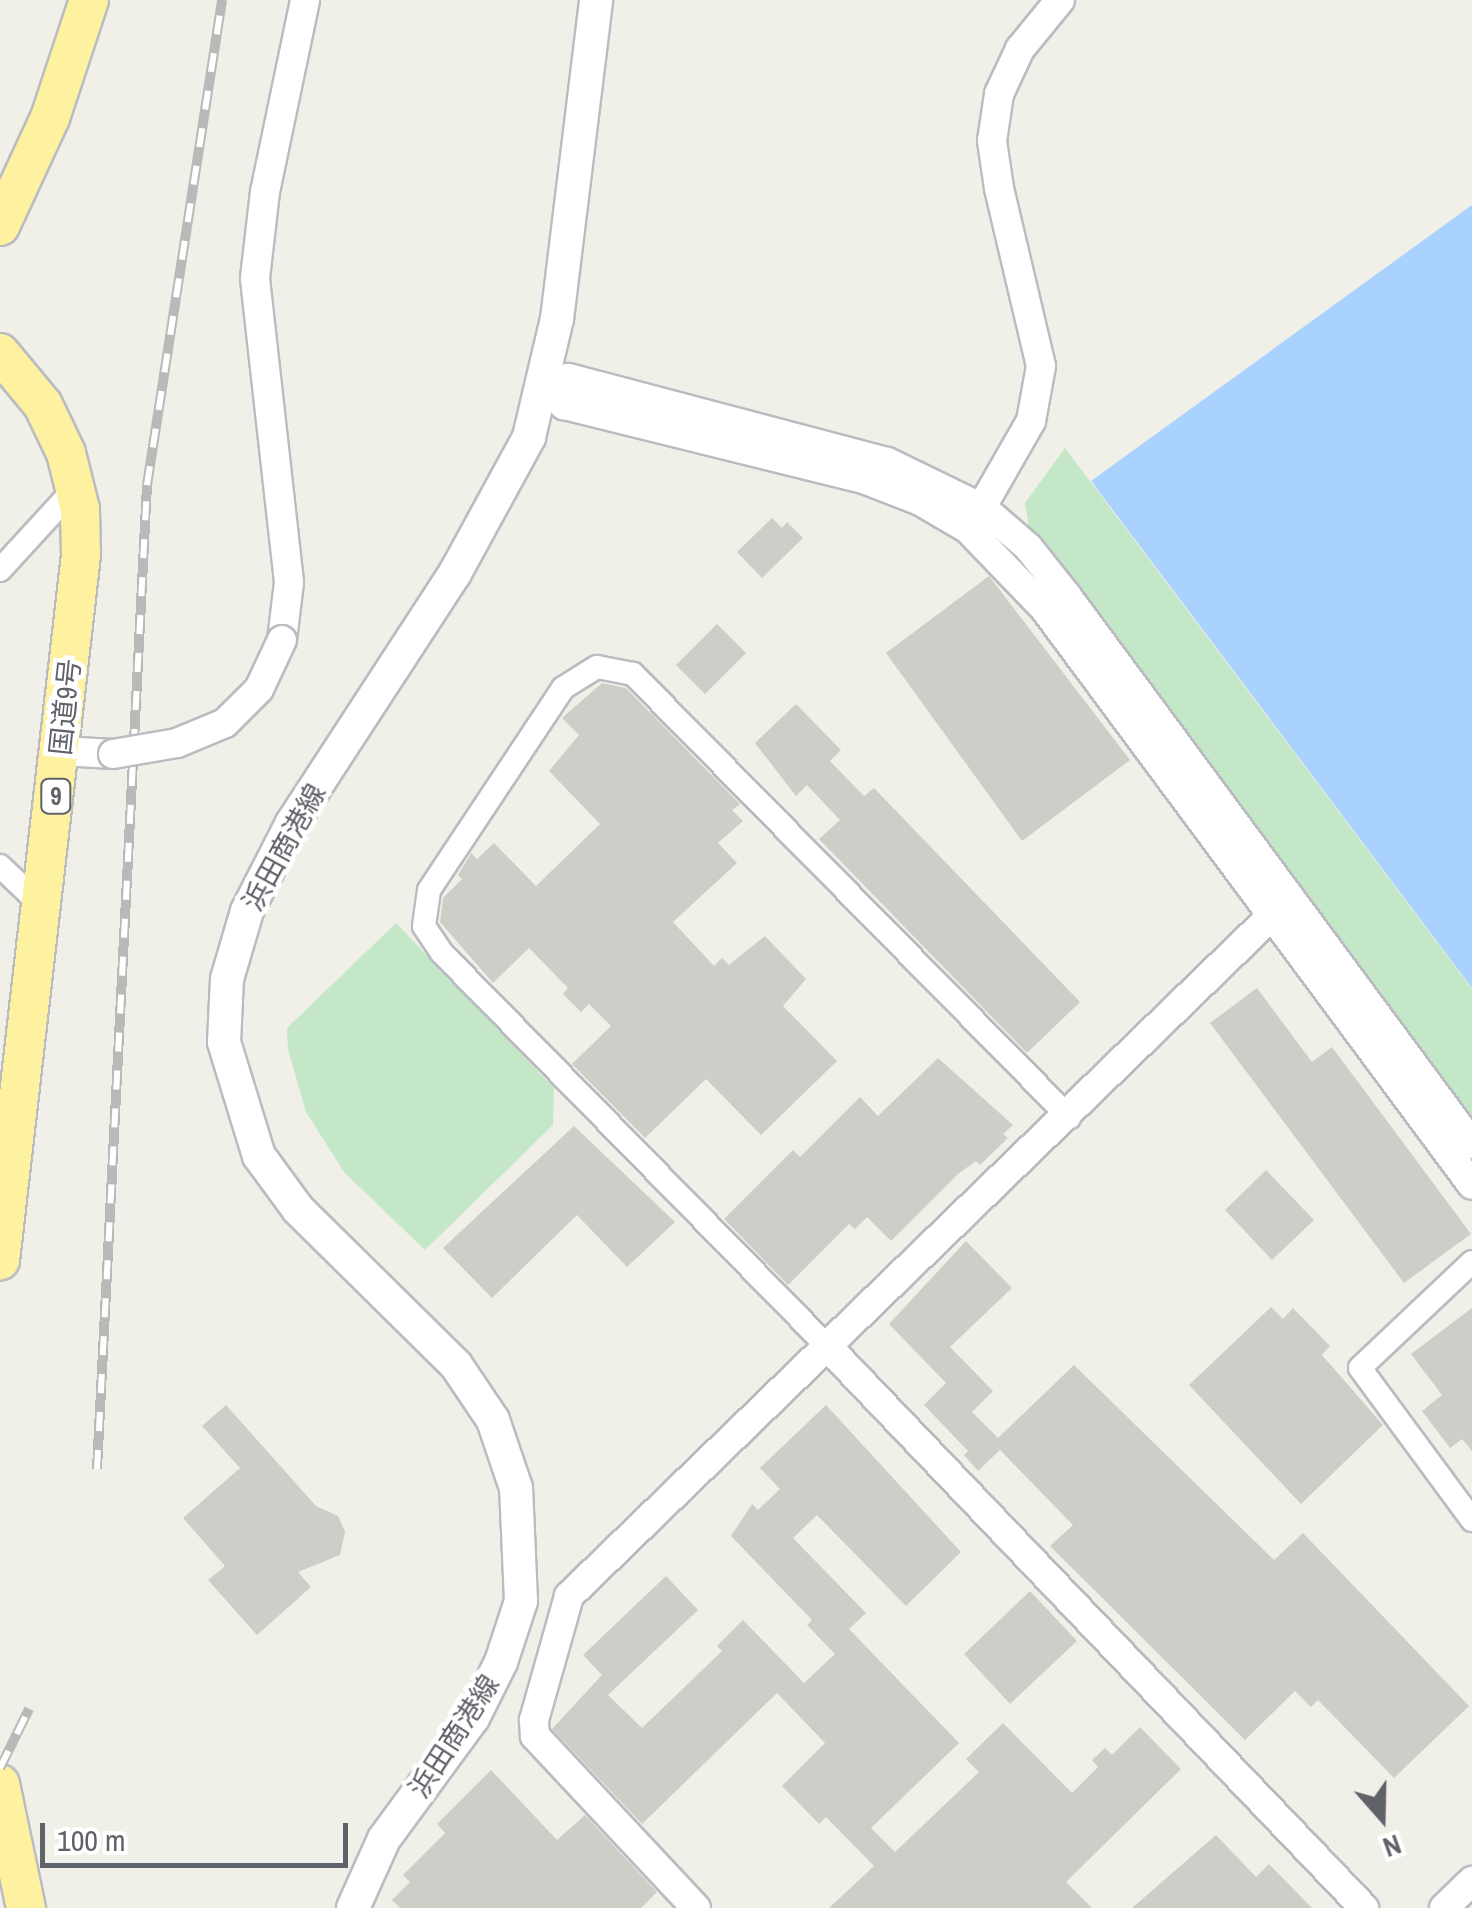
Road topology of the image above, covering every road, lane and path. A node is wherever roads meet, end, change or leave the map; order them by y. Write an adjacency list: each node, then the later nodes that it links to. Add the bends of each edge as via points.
1 (89, 0): 5 (highway, via 50,118)
2 (304, 0): 11 (street, bridge, via 264,192 255,278 289,582 282,640 259,689 225,722 178,743 113,754)
3 (596, 0): 7 (main road, 浜田商港線)
4 (1060, 0): 9 (street, via 1020,49 994,125 999,188 1040,366 1031,420)
5 (0, 226)
6 (0, 353): 11 (highway, 国道9号 / 9, via 43,405 66,453 80,509)
7 (544, 386): 9 (street, via 568,378 888,462); 25 (main road, 浜田商港線, via 500,497 292,823 247,911 227,979 224,1042 259,1156 298,1209 456,1365 493,1420 516,1488 521,1600 501,1662 472,1718 384,1839)
8 (65, 499): 10 (street)
9 (976, 519): 13 (street)
10 (0, 570)
11 (61, 751): 14 (highway, 国道9号 / 9)
12 (0, 866): 14 (street)
13 (1281, 906): 15 (street); 16 (street); 17 (street)
14 (44, 907): 18 (highway, 国道9号 / 9)
15 (1069, 1117): 20 (street); 20 (street, via 633,674 597,667 563,688 429,890 424,926 442,953)
16 (1472, 1144)
17 (1472, 1185)
18 (0, 1260)
19 (1472, 1262): 21 (street, via 1360,1368)
20 (826, 1345): 26 (street, via 585,1574 569,1596 534,1720 538,1741); 27 (street)
21 (1472, 1520)
22 (0, 1784): 24 (highway)
23 (1472, 1882): 28 (street)
24 (26, 1908)
25 (354, 1908)
26 (696, 1908)
27 (1364, 1908)
28 (1444, 1908)

